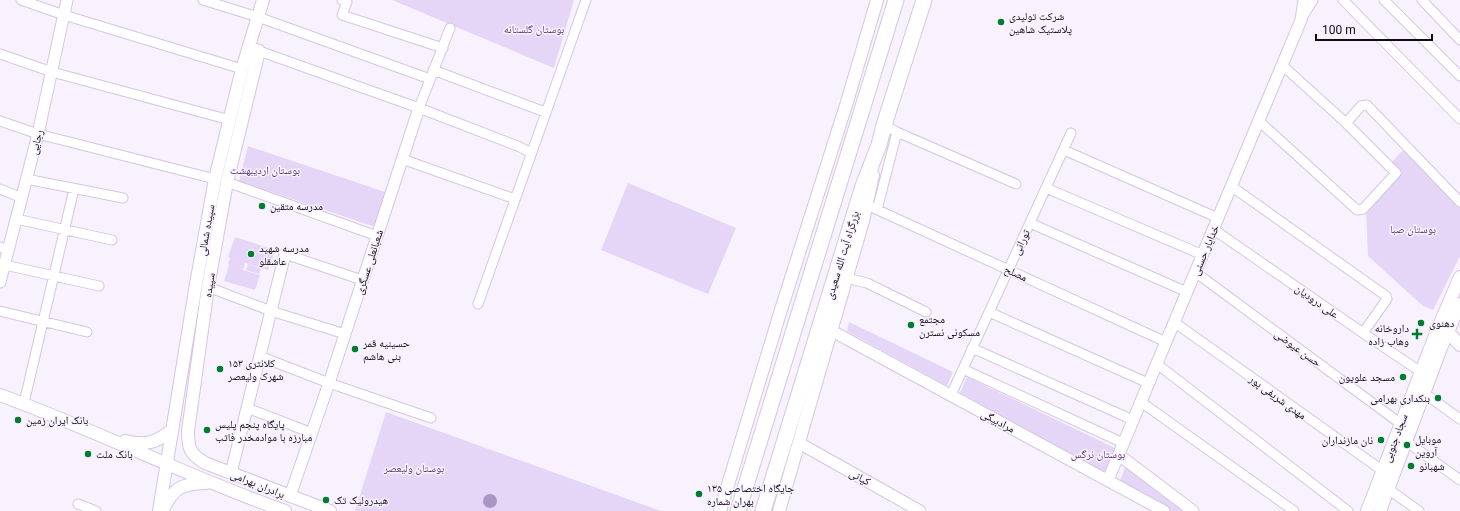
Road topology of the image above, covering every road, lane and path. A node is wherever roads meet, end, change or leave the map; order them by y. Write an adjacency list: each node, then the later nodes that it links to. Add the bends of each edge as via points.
1 (21, 0): 15 (street)
2 (67, 0): 15 (street, رجایی)
3 (203, 0): 16 (street)
4 (263, 0): 16 (main road, سپیده شمالی)
5 (342, 0): 20 (street, via 347,2 342,15)
6 (586, 0): 29 (street)
7 (878, 0): 135 (main road)
8 (896, 0): 136 (highway, بزرگراه آیت الله سعیدی)
9 (924, 0): 35 (highway, بزرگراه آیت الله سعیدی)
10 (1304, 0): 17 (street, خدایار حسنی)
11 (1313, 0): 17 (street, خدایار حسنی)
12 (1343, 0): 30 (street)
13 (1384, 0): 27 (street)
14 (1422, 0): 19 (street)
15 (64, 15): 24 (street); 25 (street, رجایی)
16 (258, 17): 21 (main road, سپیده شمالی); 26 (street)
17 (1301, 20): 23 (street, خدایار حسنی)
18 (450, 28): 20 (street, شعبانعلی عسگری)
19 (1460, 40)
20 (443, 48): 26 (street, شعبانعلی عسگری)
21 (254, 50): 24 (main road, سپیده شمالی); 28 (street); 44 (main road, سپیده)
22 (0, 54): 25 (street)
23 (1282, 65): 33 (street, خدایار حسنی); 34 (street)
24 (242, 69): 31 (main road, سپیده شمالی)
25 (52, 72): 31 (street); 37 (street, رجایی)
26 (432, 74): 28 (street, شعبانعلی عسگری); 29 (street)
27 (1460, 76)
28 (419, 108): 40 (street); 41 (street, شعبانعلی عسگری)
29 (545, 112): 40 (street)
30 (1460, 119)
31 (230, 120): 42 (main road, سپیده شمالی)
32 (0, 121): 37 (street)
33 (1258, 121): 34 (street, via 1360,211 1396,173); 46 (street, خدایار حسنی)
34 (1346, 123): 53 (street, via 1363,104 1367,105)
35 (890, 129): 38 (highway, بزرگراه آیت الله سعیدی); 45 (street); 54 (street)
36 (1071, 133): 39 (street, تورانی)
37 (38, 134): 42 (street); 43 (street, رجایی)
38 (879, 145): 54 (main road); 137 (highway, بزرگراه آیت الله سعیدی)
39 (1064, 150): 47 (street, تورانی); 55 (street)
40 (531, 153): 52 (street)
41 (402, 159): 52 (street); 61 (street, شعبانعلی عسگری)
42 (215, 179): 60 (main road, سپیده شمالی)
43 (26, 180): 49 (street); 50 (street, رجایی)
44 (227, 182): 60 (main road, سپیده); 61 (street)
45 (1016, 184)
46 (1231, 186): 55 (street, خدایار حسنی); 90 (street, via 1388,298)
47 (1046, 188): 57 (street, تورانی); 65 (street)
48 (0, 189): 50 (street)
49 (74, 189): 51 (street); 58 (street)
50 (22, 198): 56 (street, رجایی)
51 (123, 198)
52 (515, 199): 77 (street)
53 (1460, 202)
54 (872, 207): 67 (street, مصلح); 71 (main road)
55 (1218, 218): 59 (street, خدایار حسنی)
56 (16, 219): 58 (street); 63 (street, رجایی)
57 (1030, 223): 67 (street, تورانی); 76 (street)
58 (64, 229): 62 (street); 69 (street)
59 (1213, 229): 65 (street, خدایار حسنی); 90 (street, علی درودیان)
60 (212, 230): 75 (main road, سپیده); 83 (main road, سپیده شمالی)
61 (377, 236): 72 (street, شعبانعلی عسگری)
62 (112, 240)
63 (4, 248): 66 (street, رجایی)
64 (285, 254): 72 (street); 80 (street)
65 (1203, 255): 68 (street, خدایار حسنی)
66 (5, 265): 69 (street); 73 (street, رجایی)
67 (1008, 270): 82 (street, تورانی); 92 (street, مصلح)
68 (1195, 272): 76 (street, خدایار حسنی); 112 (street, حسن عیوضی)
69 (53, 276): 74 (street); 85 (street)
70 (1460, 277): 87 (main road, سجاد جنوبی)
71 (846, 278): 81 (street, via 867,283); 88 (main road)
72 (362, 280): 91 (street, شعبانعلی عسگری)
73 (0, 282)
74 (99, 286)
75 (208, 287): 80 (street); 84 (main road, سپیده)
76 (1187, 292): 86 (street, خدایار حسنی)
77 (478, 304)
78 (1460, 304): 87 (main road, سجاد جنوبی)
79 (0, 311): 85 (street)
80 (271, 311): 91 (street); 97 (street)
81 (926, 312)
82 (989, 312): 94 (street, تورانی); 102 (street)
83 (191, 314): 84 (main road); 113 (main road, سپیده شمالی)
84 (204, 316): 119 (main road, سپیده, via 188,431)
85 (42, 321): 89 (street); 107 (street)
86 (1174, 322): 92 (street, خدایار حسنی); 122 (street, مهدی شریفی پور)
87 (1443, 330): 93 (main road); 96 (main road, سجاد جنوبی); 100 (main road, سجاد جنوبی)
88 (832, 331): 105 (street, مرادبیگی); 117 (main road)
89 (87, 332)
90 (1363, 333): 100 (street, علی درودیان)
91 (345, 334): 101 (street, شعبانعلی عسگری)
92 (1166, 342): 98 (street, خدایار حسنی)
93 (1460, 345)
94 (972, 348): 99 (street, تورانی); 111 (street)
95 (1460, 350): 96 (main road)
96 (1439, 354): 103 (main road, سجاد جنوبی)
97 (259, 356): 101 (street); 108 (street)
98 (1157, 364): 102 (street, خدایار حسنی); 143 (street)
99 (963, 369): 105 (street, تورانی); 118 (street)
100 (1421, 372): 112 (main road, سجاد جنوبی)
101 (329, 383): 109 (street); 114 (street, شعبانعلی عسگری)
102 (1148, 384): 106 (street, خدایار حسنی)
103 (1424, 393): 110 (street); 112 (main road, سجاد جنوبی)
104 (0, 395): 107 (main road)
105 (951, 395): 124 (street, مرادبیگی)
106 (1141, 402): 111 (street, خدایار حسنی); 142 (street)
107 (24, 403): 115 (main road)
108 (247, 408): 114 (street); 123 (street)
109 (431, 418)
110 (1460, 419)
111 (1133, 420): 118 (street, خدایار حسنی)
112 (1410, 421): 116 (main road, سجاد جنوبی); 122 (main road, سجاد جنوبی)
113 (172, 430): 115 (main road, via 152,442 138,444); 121 (main road, سپیده شمالی)
114 (312, 433): 128 (street, شعبانعلی عسگری)
115 (99, 434): 121 (main road, برادران بهرامی)
116 (1406, 441): 125 (street); 127 (main road, سجاد جنوبی)
117 (799, 443): 138 (main road); 139 (street, کیانی)
118 (1124, 443): 120 (street, خدایار حسنی)
119 (190, 451): 123 (main road, برادران بهرامی, via 196,458)
120 (1119, 455): 124 (street, خدایار حسنی); 141 (street)
121 (166, 464): 126 (main road, برادران بهرامی); 131 (main road, سپیده شمالی)
122 (1383, 471): 127 (main road, سجاد جنوبی)
123 (229, 472): 126 (main road, via 218,473 212,477); 128 (main road, برادران بهرامی)
124 (1108, 480): 140 (street, مرادبیگی)
125 (1460, 480)
126 (214, 485): 132 (main road, via 181,486 170,496); 133 (main road, برادران بهرامی)
127 (1383, 486): 144 (main road, سجاد جنوبی); 145 (main road, سجاد جنوبی); 146 (street)
128 (290, 496): 134 (main road, برادران بهرامی)
129 (78, 504): 130 (street)
130 (96, 511)
131 (159, 511)
132 (162, 511)
133 (285, 511)
134 (330, 511)
135 (720, 511)
136 (738, 511)
137 (763, 511)
138 (779, 511)
139 (920, 511)
140 (1164, 511)
141 (1193, 511)
142 (1294, 511)
143 (1348, 511)
144 (1367, 511)
145 (1380, 511)
146 (1419, 511)

